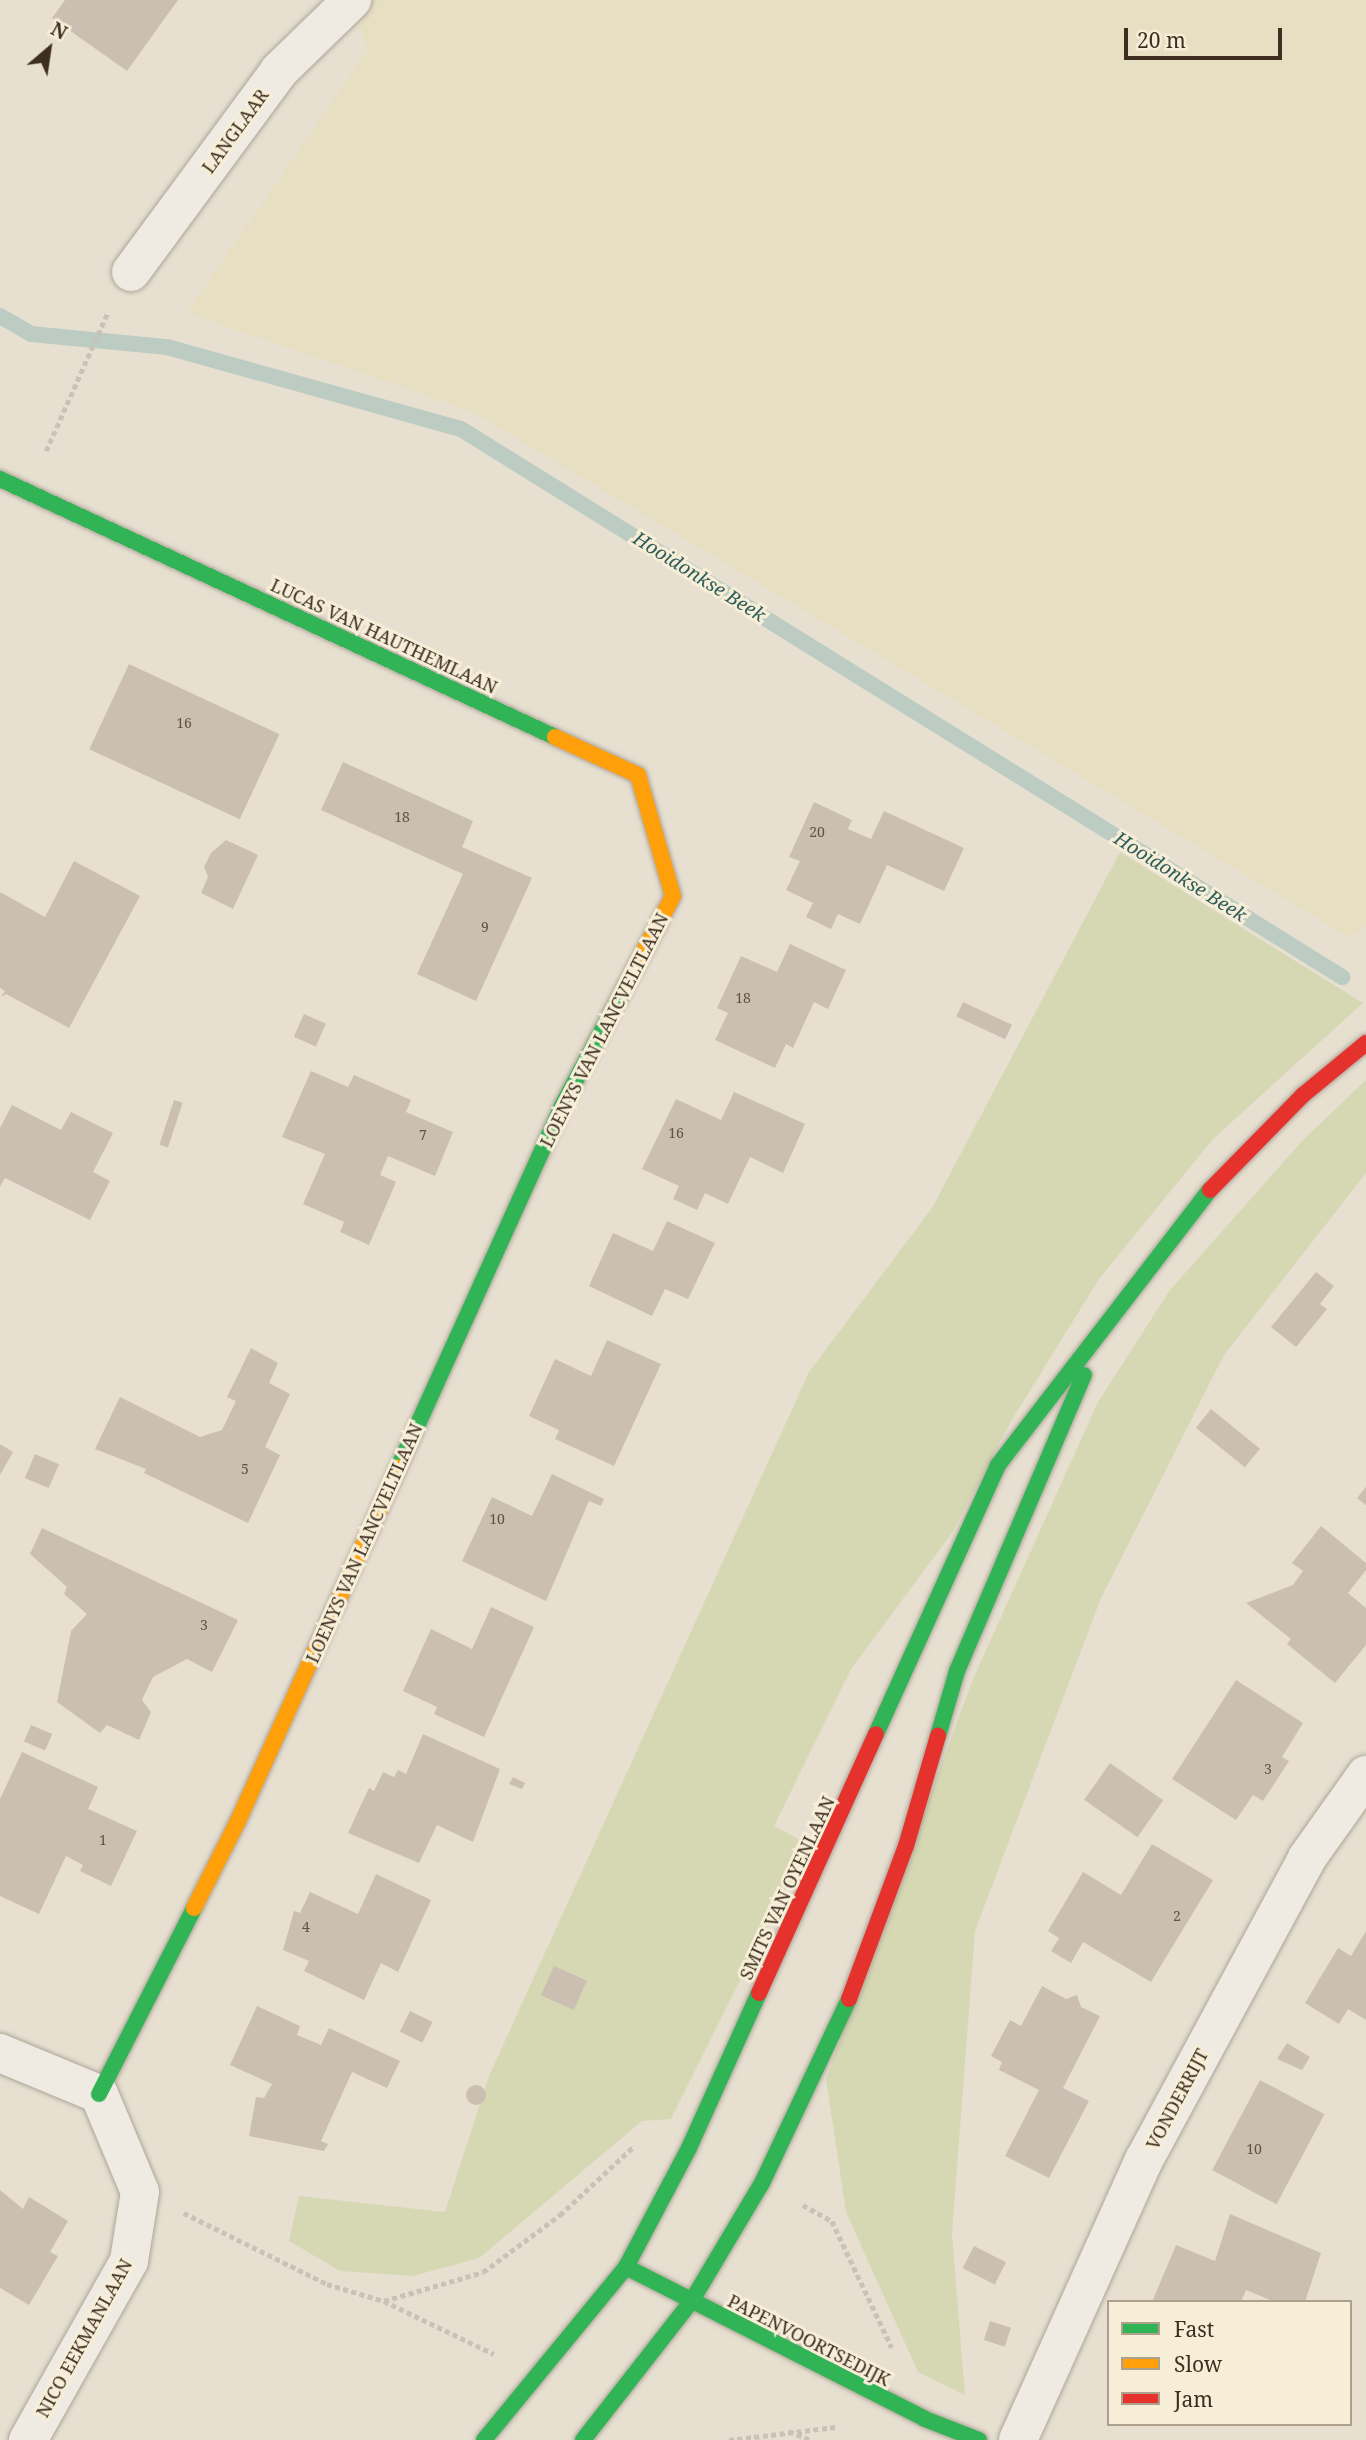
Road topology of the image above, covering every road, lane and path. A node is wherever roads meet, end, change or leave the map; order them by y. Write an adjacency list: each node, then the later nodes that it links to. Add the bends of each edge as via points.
1 (352, 0): 2 (street, LANGLAAR, via 279,71)
2 (131, 272)
3 (100, 327): 5 (path)
4 (0, 479): 5 (main road, LUCAS VAN HAUTHEMLAAN)
5 (27, 492): 6 (main road, LUCAS VAN HAUTHEMLAAN, via 638,775)
6 (673, 895): 11 (main road, LOENYS VAN LANCVELTLAAN, via 562,1106 238,1821)
7 (1366, 1043): 8 (main road, SMITS VAN OYENLAAN, via 1303,1095 1197,1203)
8 (1099, 1337): 13 (main road, SMITS VAN OYENLAAN, via 998,1465 689,2148); 15 (main road, SMITS VAN OYENLAAN, via 1040,1486 957,1671 906,1846 861,1973 762,2183)
9 (1366, 1775): 22 (street, VONDERRIJT, via 1307,1858 1144,2160)
10 (0, 2053): 11 (street)
11 (99, 2094): 12 (street)
12 (141, 2192): 14 (path, via 327,2284); 16 (street, NICO EEKMANLAAN, via 129,2261)
13 (626, 2267): 15 (main road, PAPENVOORTSEDIJK); 17 (main road, SMITS VAN OYENLAAN)
14 (384, 2301)
15 (691, 2302): 18 (main road, SMITS VAN OYENLAAN); 21 (main road, PAPENVOORTSEDIJK, via 925,2419)
16 (28, 2440)
17 (484, 2440)
18 (583, 2440)
19 (729, 2440): 20 (path, via 788,2431)
20 (810, 2440)
21 (979, 2440)
22 (1018, 2440)

